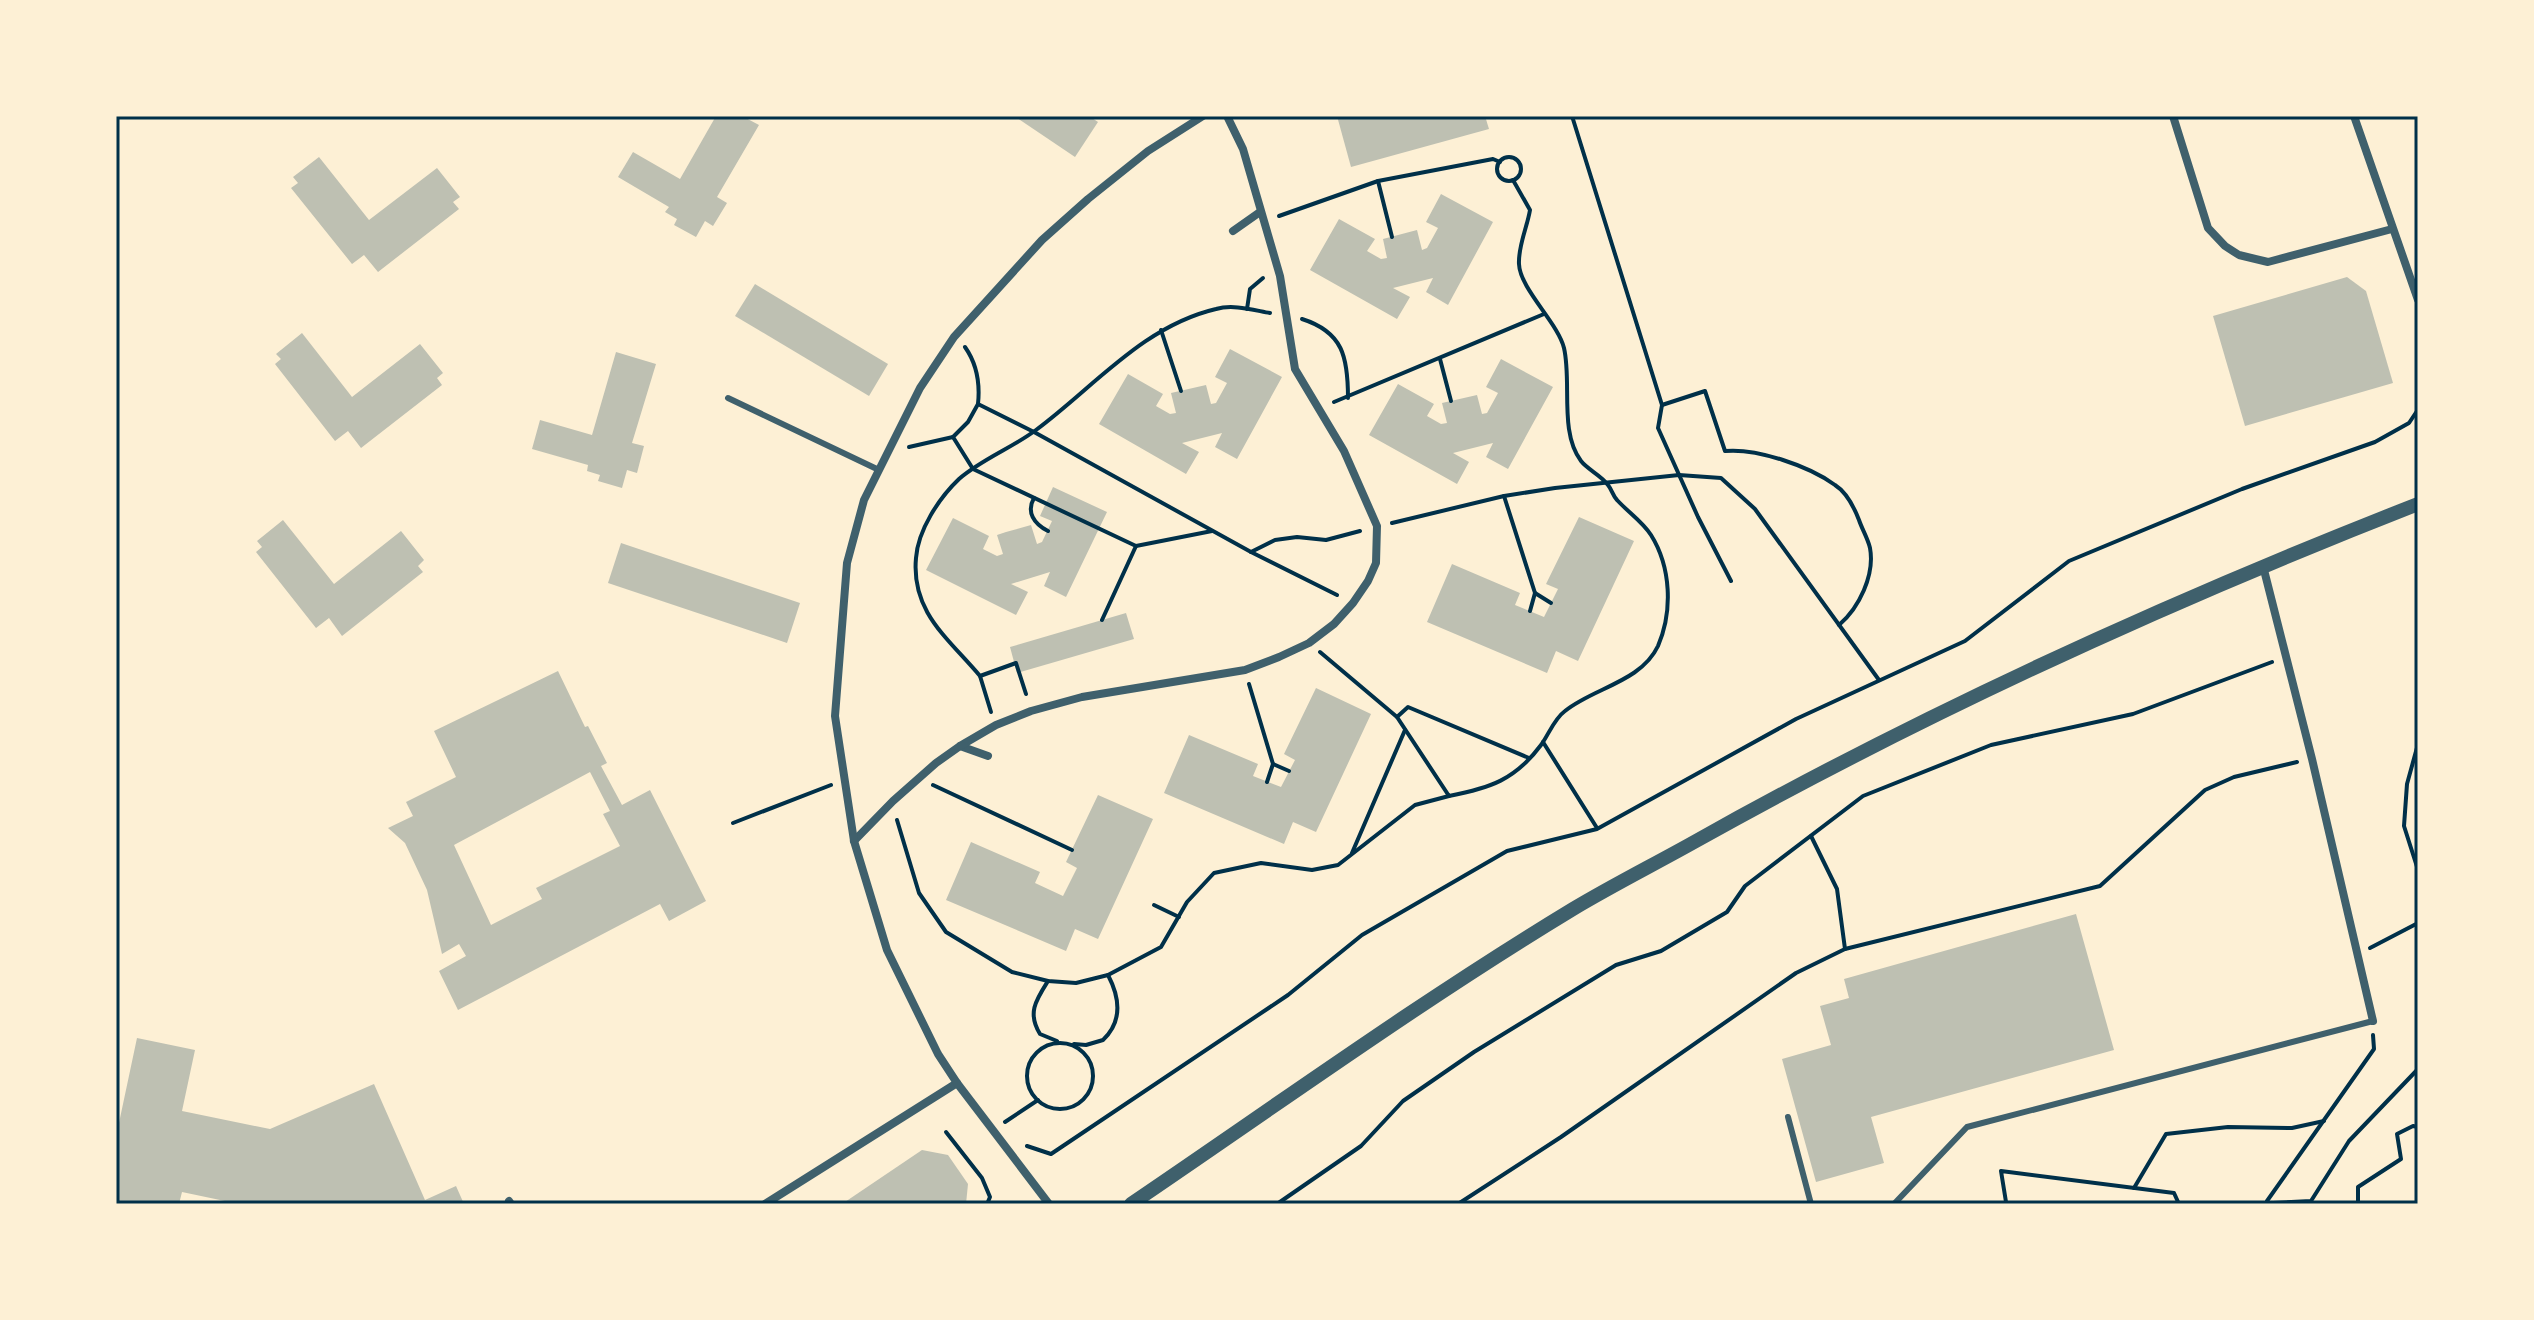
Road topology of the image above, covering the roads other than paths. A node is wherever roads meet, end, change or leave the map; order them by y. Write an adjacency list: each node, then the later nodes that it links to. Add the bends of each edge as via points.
1 (1203, 116): 10 (street, via 1148,151 1042,240 954,337 920,388)
2 (1227, 116): 5 (street, via 1243,149)
3 (2173, 116): 6 (street, via 2208,228 2239,255 2268,262)
4 (2354, 116): 6 (street)
5 (1260, 212): 7 (street); 13 (street, via 1280,276 1295,369 1344,451 1377,526 1376,563 1368,581 1334,624 1309,643 1245,670 1082,697 996,725)
6 (2392, 229): 8 (street)
7 (1233, 231)
8 (2418, 300)
9 (728, 398): 10 (lane)
10 (879, 470): 15 (street, via 864,500 847,563 835,716)
11 (2418, 504): 12 (street)
12 (2263, 565): 16 (street); 21 (street, via 2048,660 1835,765 1600,894 1424,1005)
13 (960, 746): 14 (street); 15 (street)
14 (988, 756)
15 (854, 841): 17 (street, via 887,950)
16 (2373, 1021): 23 (lane, via 1967,1127)
17 (957, 1083): 19 (street); 20 (street)
18 (1788, 1117): 22 (lane)
19 (765, 1204)
20 (1049, 1204)
21 (1131, 1204)
22 (1811, 1204)
23 (1894, 1204)

